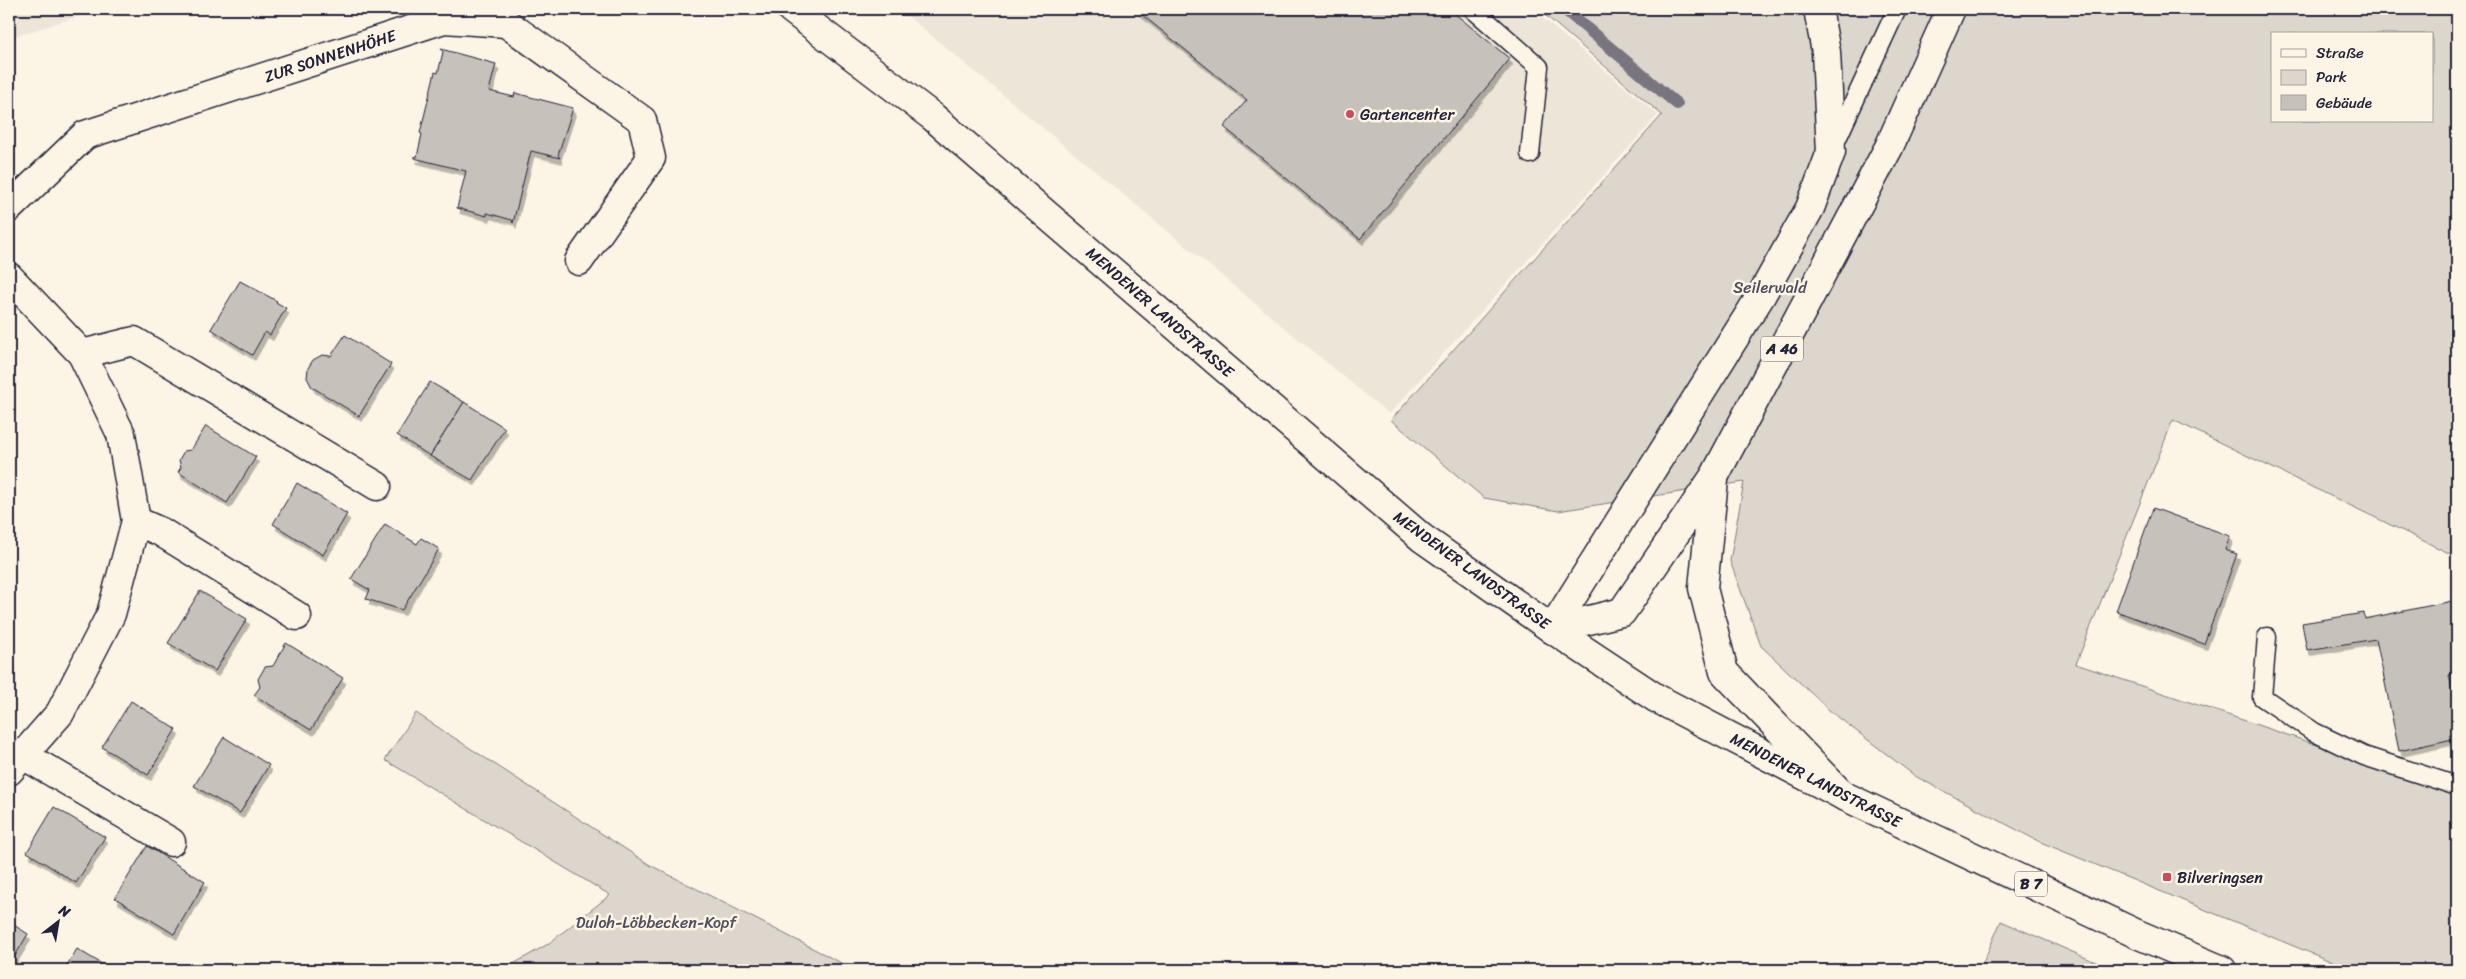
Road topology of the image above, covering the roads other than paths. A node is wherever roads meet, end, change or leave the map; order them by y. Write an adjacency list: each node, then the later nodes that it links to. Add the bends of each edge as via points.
1 (790, 9): 16 (main road, MENDENER LANDSTRASSE, via 933,117 1422,538)
2 (1473, 9): 7 (lane, via 1539,67)
3 (1818, 9): 6 (main road, A 46, via 1826,52)
4 (1897, 9): 6 (lane)
5 (1951, 9): 12 (main road, A 46, via 1889,147)
6 (1831, 152): 16 (main road, A 46, via 1810,208 1762,294)
7 (1530, 154)
8 (9, 208): 9 (main road, ZUR SONNENHÖHE, via 84,135 444,19 506,23 642,120 650,158)
9 (579, 261)
10 (9, 277): 11 (main road)
11 (82, 354): 13 (main road, via 134,341); 14 (main road, via 121,434)
12 (1714, 477): 16 (main road, A 46, via 1622,612); 20 (main road, A 46, via 1703,588 1724,672)
13 (377, 486)
14 (136, 521): 15 (main road, via 162,532); 18 (main road, via 112,614 60,713)
15 (297, 616)
16 (1552, 629): 20 (main road, MENDENER LANDSTRASSE / B 7, via 1656,698)
17 (2267, 636): 19 (lane, via 2262,697 2314,732 2364,756)
18 (16, 763): 21 (main road)
19 (2457, 786)
20 (1842, 795): 22 (main road, MENDENER LANDSTRASSE / B 7, via 2128,930)
21 (171, 842)
22 (2222, 970)

